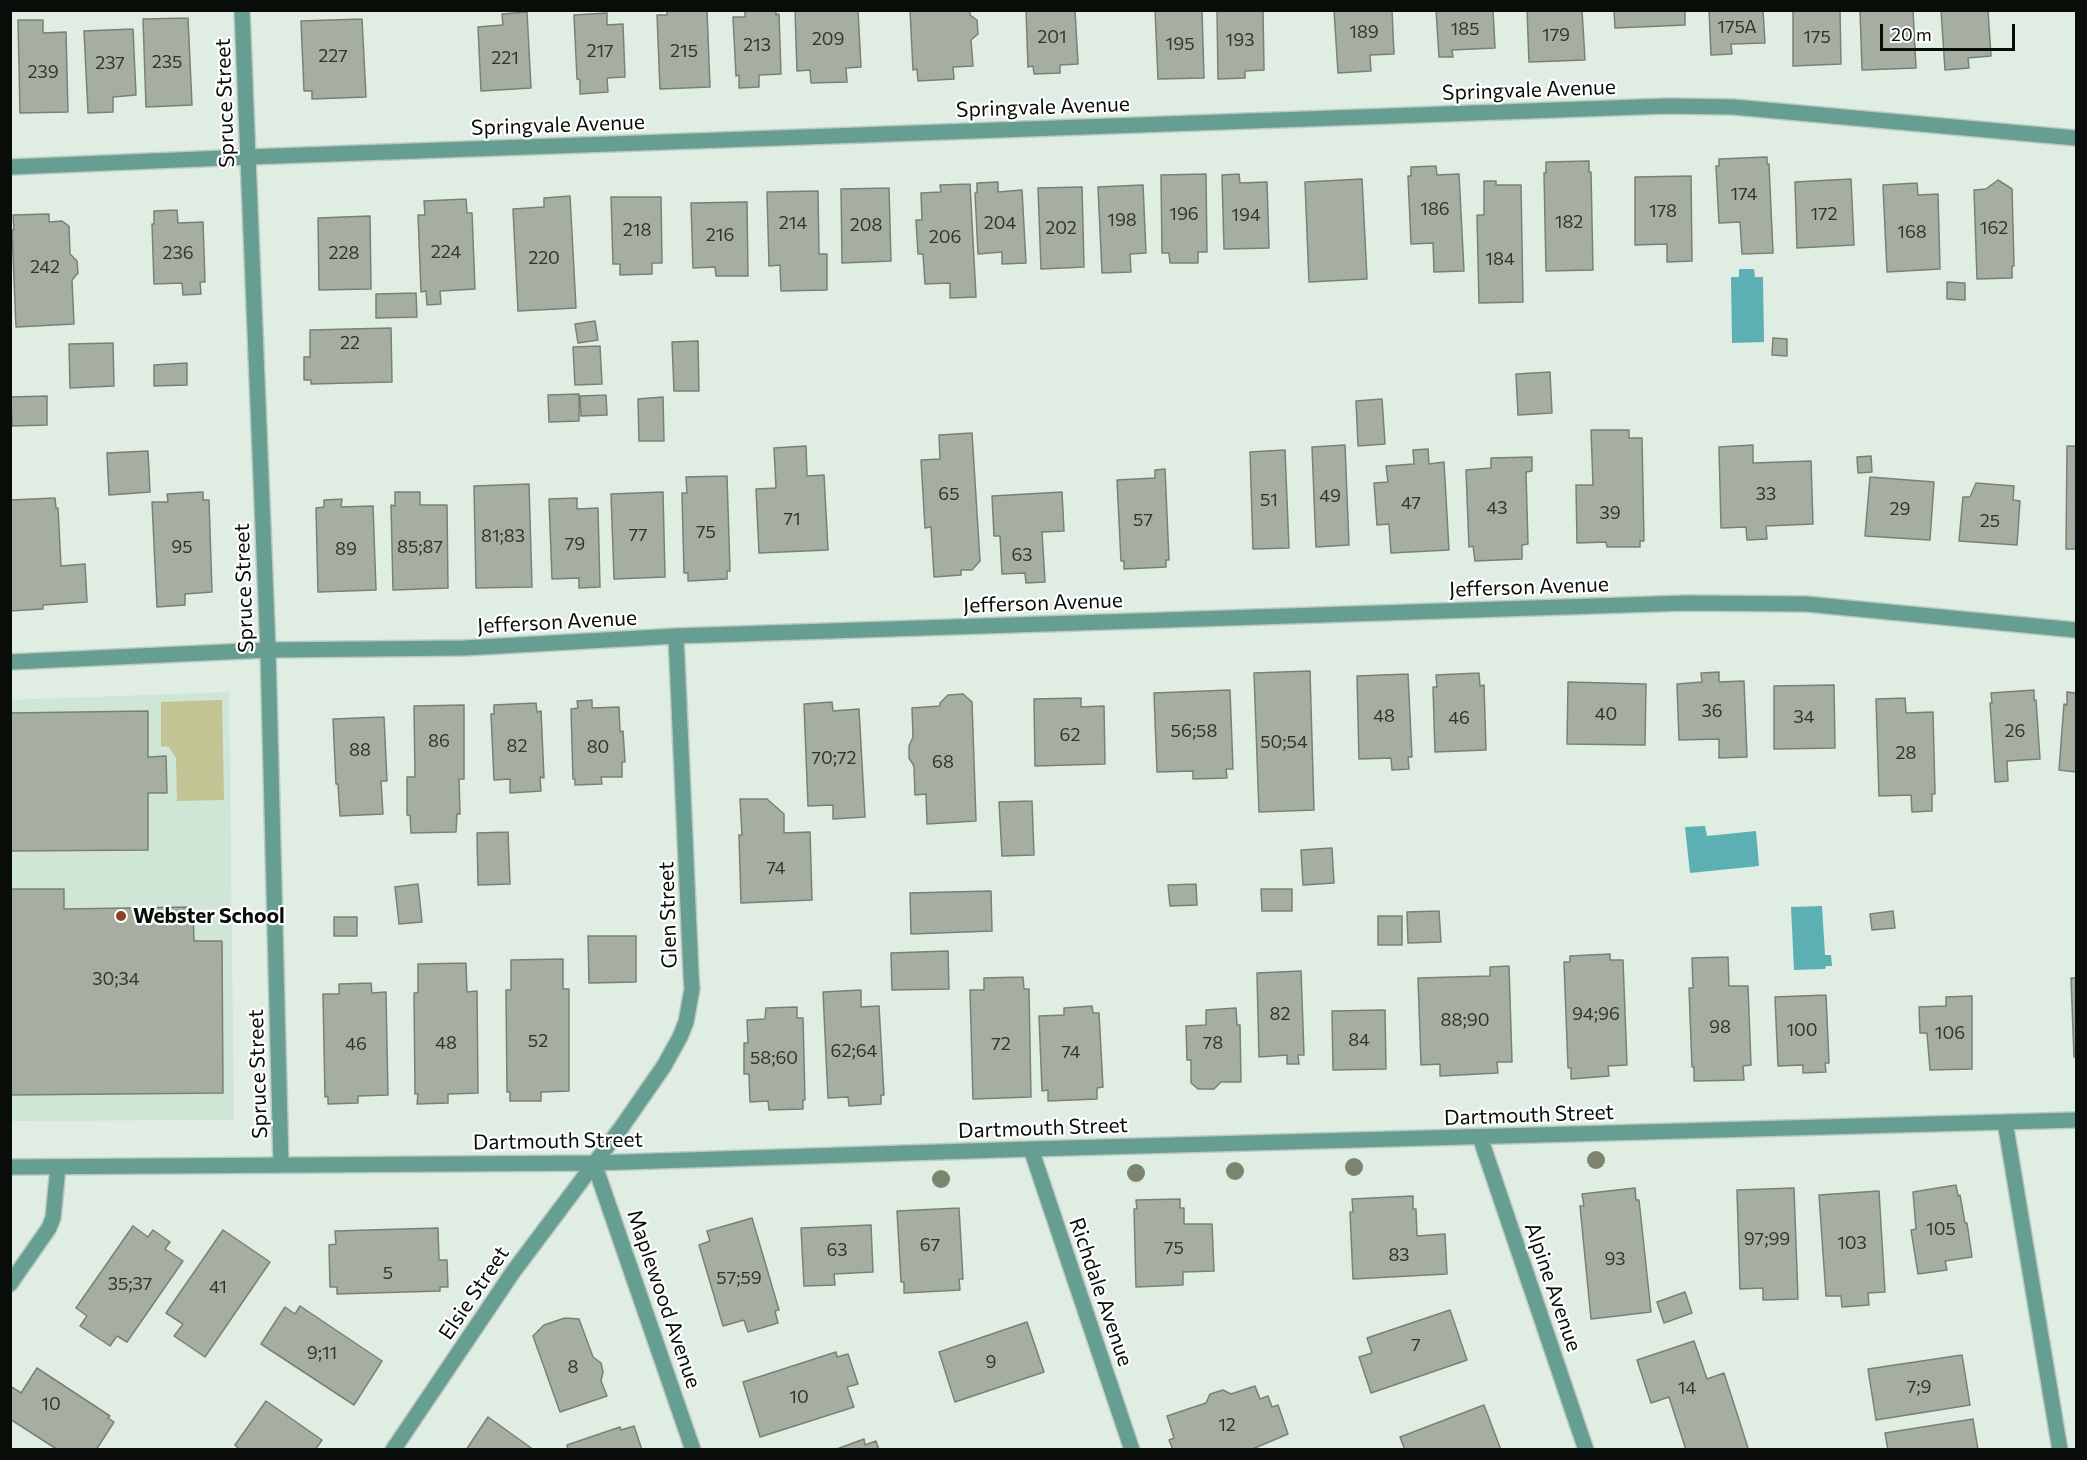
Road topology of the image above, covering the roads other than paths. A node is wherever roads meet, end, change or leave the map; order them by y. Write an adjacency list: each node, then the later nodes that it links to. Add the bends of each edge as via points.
1 (242, 10): 3 (street, Spruce Street)
2 (2076, 138): 3 (street, Springvale Avenue, via 1733,107 1677,106)
3 (248, 157): 4 (street, Springvale Avenue); 7 (street, Spruce Street)
4 (10, 167)
5 (2076, 630): 6 (street, Jefferson Avenue, via 1826,606 1726,602)
6 (676, 636): 7 (street, Jefferson Avenue, via 464,648); 13 (street, Glen Street, via 690,998 686,1022 673,1052)
7 (268, 650): 8 (street, Jefferson Avenue); 14 (street, Spruce Street)
8 (10, 662)
9 (2076, 1120): 10 (street, Dartmouth Street)
10 (2005, 1122): 11 (street, Dartmouth Street); 22 (street)
11 (1480, 1137): 12 (street, Dartmouth Street); 21 (street, Alpine Avenue)
12 (1031, 1149): 13 (street, Dartmouth Street); 20 (street, Richdale Avenue)
13 (594, 1163): 14 (street, Dartmouth Street); 18 (street, Elsie Street, via 513,1272); 19 (street, Maplewood Avenue)
14 (281, 1165): 16 (street, Dartmouth Street)
15 (10, 1167): 16 (street, Dartmouth Street)
16 (58, 1167): 17 (street, via 49,1228)
17 (10, 1284)
18 (393, 1449)
19 (693, 1449)
20 (1132, 1449)
21 (1586, 1449)
22 (2060, 1449)

